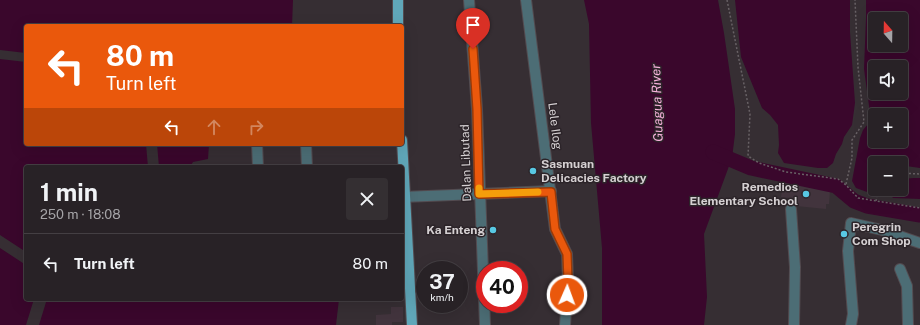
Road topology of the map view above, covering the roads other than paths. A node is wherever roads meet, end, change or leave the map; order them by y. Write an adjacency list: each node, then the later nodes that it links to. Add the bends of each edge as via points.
1 (398, 0): 4 (main road)
2 (469, 0): 12 (street, Dalan Libutad, via 477,109)
3 (526, 0): 11 (street, Lele Ilog)
4 (398, 24)
5 (257, 146): 8 (street)
6 (306, 146): 9 (street)
7 (402, 146): 10 (main road)
8 (258, 165)
9 (307, 165)
10 (403, 165)
11 (551, 192): 12 (street); 19 (street, Lele Ilog, via 555,229 567,254)
12 (479, 194): 13 (street); 18 (street, Dalan Libutad)
13 (404, 197): 17 (main road)
14 (791, 209): 20 (street, via 795,267)
15 (920, 243): 21 (street, via 851,223 848,251 853,314)
16 (900, 269): 22 (street, via 907,286)
17 (412, 325)
18 (485, 325)
19 (565, 325)
20 (794, 325)
21 (851, 325)
22 (908, 325)

